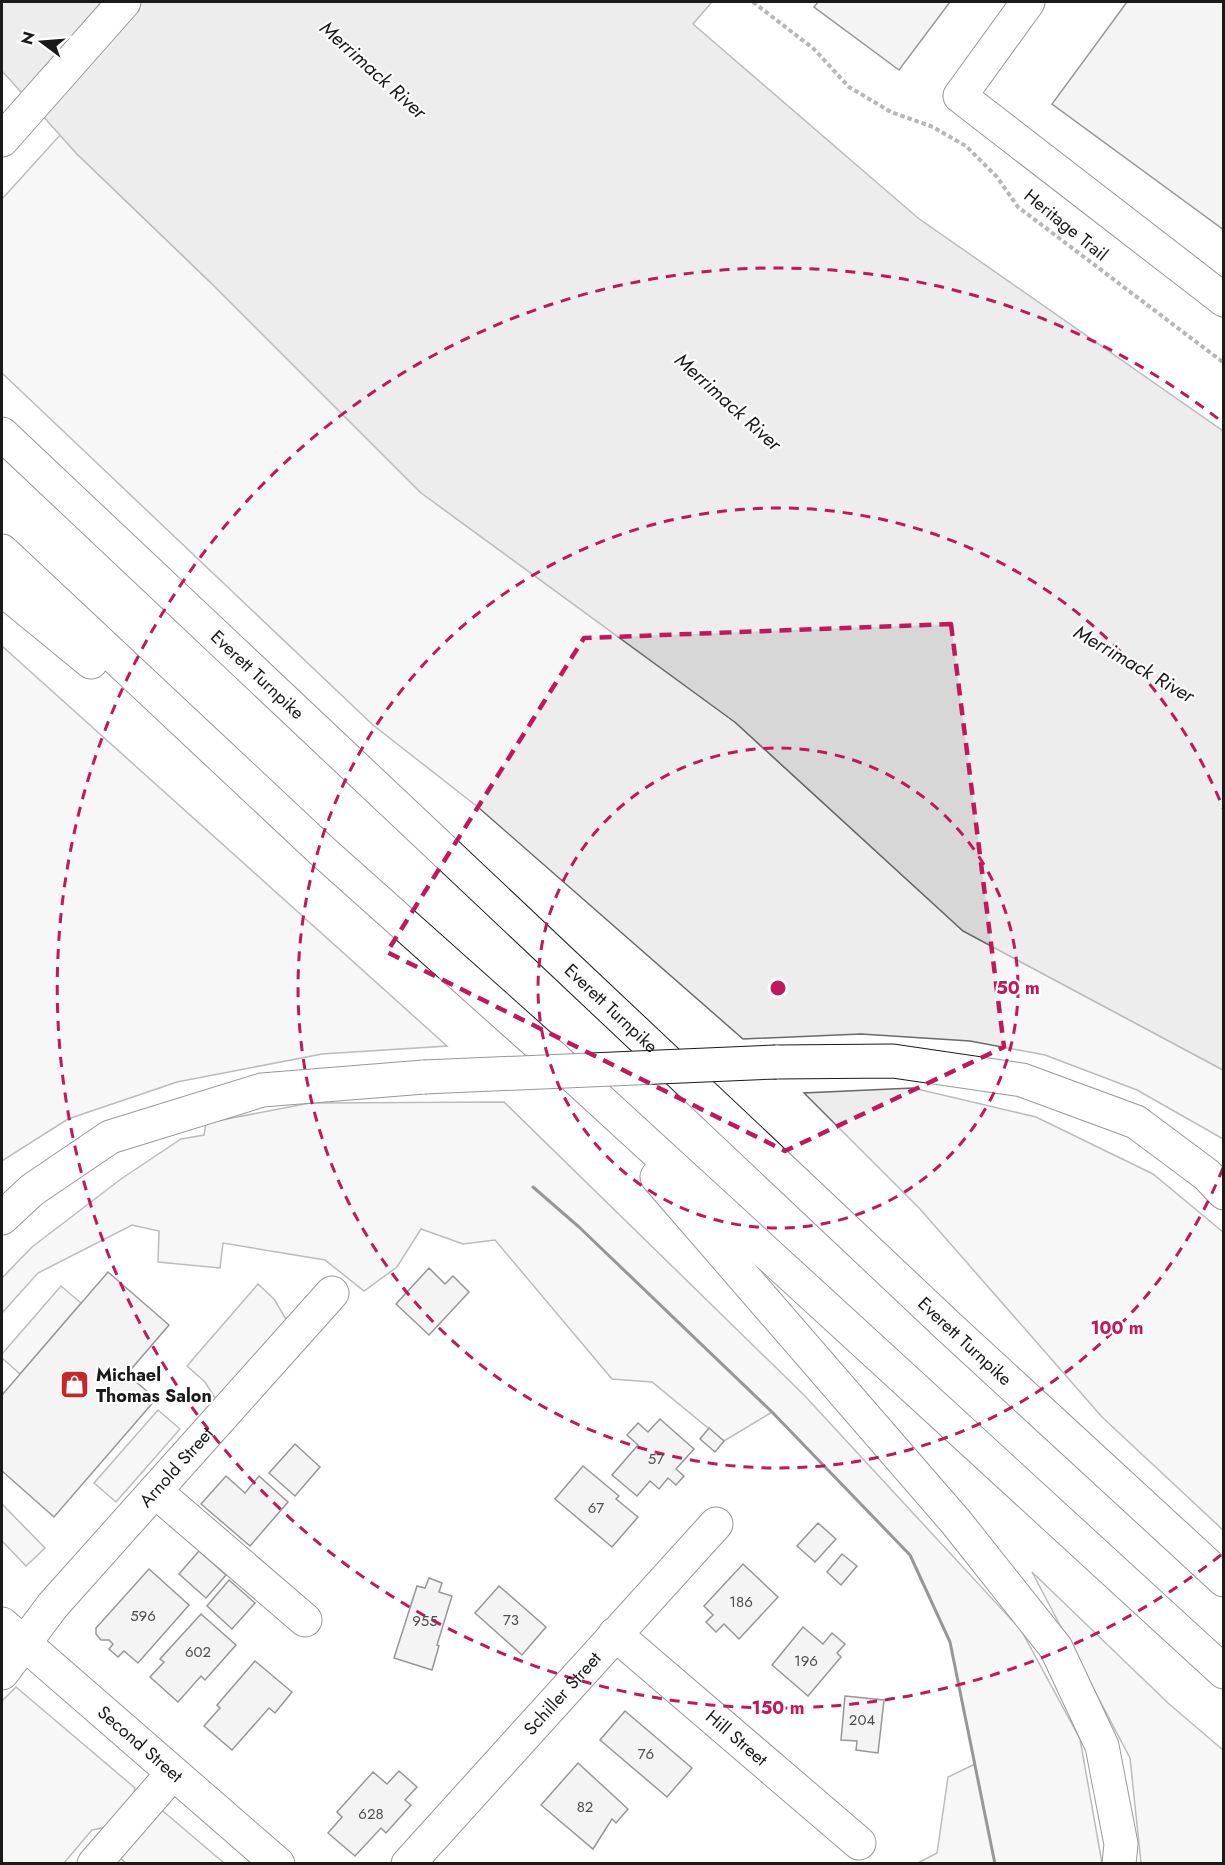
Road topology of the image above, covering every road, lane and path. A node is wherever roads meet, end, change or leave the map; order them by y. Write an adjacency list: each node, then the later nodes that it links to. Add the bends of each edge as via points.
1 (124, 2): 4 (main road)
2 (753, 2): 6 (path, Heritage Trail, via 814,49 849,87 891,112 933,127 966,146 997,177 1018,207)
3 (1028, 2): 5 (main road, via 960,96)
4 (2, 140)
5 (1224, 300)
6 (1224, 363)
7 (2, 434): 17 (main road, Everett Turnpike, via 925,1305)
8 (2, 551): 10 (main road)
9 (2, 589): 10 (main road)
10 (321, 850): 11 (main road)
11 (554, 1058): 21 (main road); 28 (main road, via 956,1522 1056,1648 1102,1746 1121,1844)
12 (1224, 1193): 13 (main road, bridge, via 1207,1175 1136,1122 1022,1080 893,1061 776,1062 424,1077 262,1090 110,1137 32,1190)
13 (2, 1218)
14 (332, 1293): 15 (main road, Arnold Street)
15 (155, 1491): 18 (main road); 19 (main road, Arnold Street, via 53,1605)
16 (716, 1524): 20 (main road, Schiller Street)
17 (1224, 1580)
18 (305, 1620)
19 (12, 1634): 22 (main road, Arnold Street); 23 (main road, Second Street)
20 (615, 1634): 24 (main road, Hill Street); 27 (main road, Schiller Street)
21 (1224, 1672)
22 (2, 1673)
23 (172, 1774): 25 (main road); 26 (main road, Second Street)
24 (859, 1843)
25 (94, 1863)
26 (278, 1863)
27 (408, 1863)
28 (1119, 1863)

